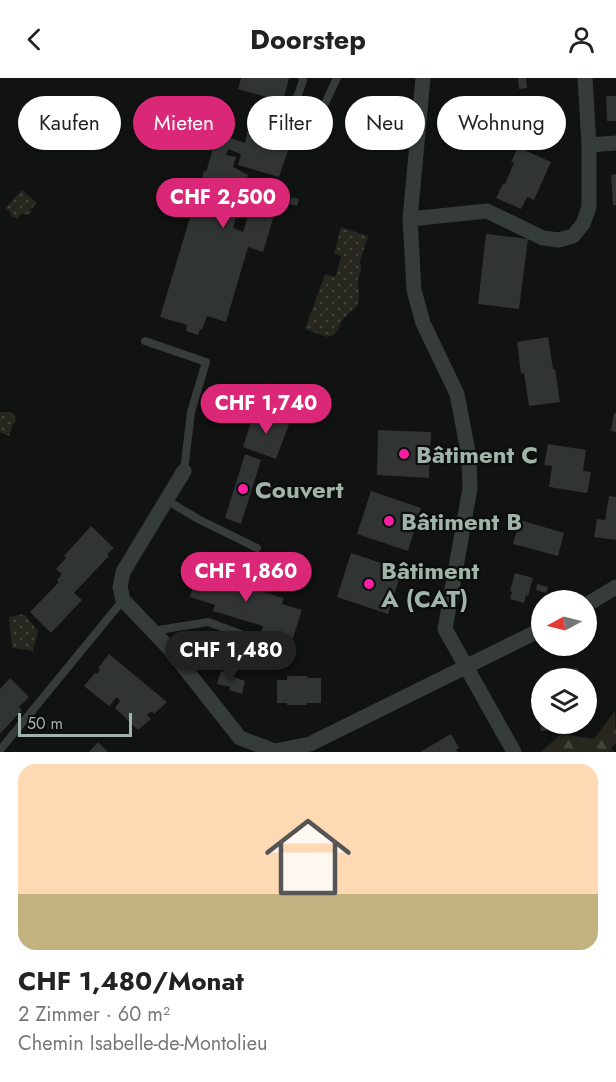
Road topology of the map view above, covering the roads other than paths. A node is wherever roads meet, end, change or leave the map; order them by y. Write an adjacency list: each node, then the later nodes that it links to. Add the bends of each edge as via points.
1 (302, 78): 2 (lane, via 298,95 287,110 313,117 319,114)
2 (337, 78)
3 (423, 78): 7 (street)
4 (585, 78): 6 (street)
5 (616, 143): 6 (street)
6 (589, 145): 7 (street, via 589,207 573,236 559,240 543,238 487,211)
7 (410, 219): 18 (street, via 414,290 423,323 457,394 469,457 470,488 445,629)
8 (145, 341): 9 (lane, via 206,362 191,412)
9 (184, 471): 10 (street)
10 (166, 500): 11 (lane); 14 (street, via 123,572)
11 (257, 548)
12 (616, 587): 13 (street)
13 (597, 598)
14 (123, 600): 15 (street); 20 (lane)
15 (153, 631): 17 (lane, via 208,622); 19 (street)
16 (531, 634): 18 (street)
17 (274, 646)
18 (465, 666): 19 (street, via 315,745 275,751); 21 (street)
19 (242, 745)
20 (0, 750)
21 (514, 752)

